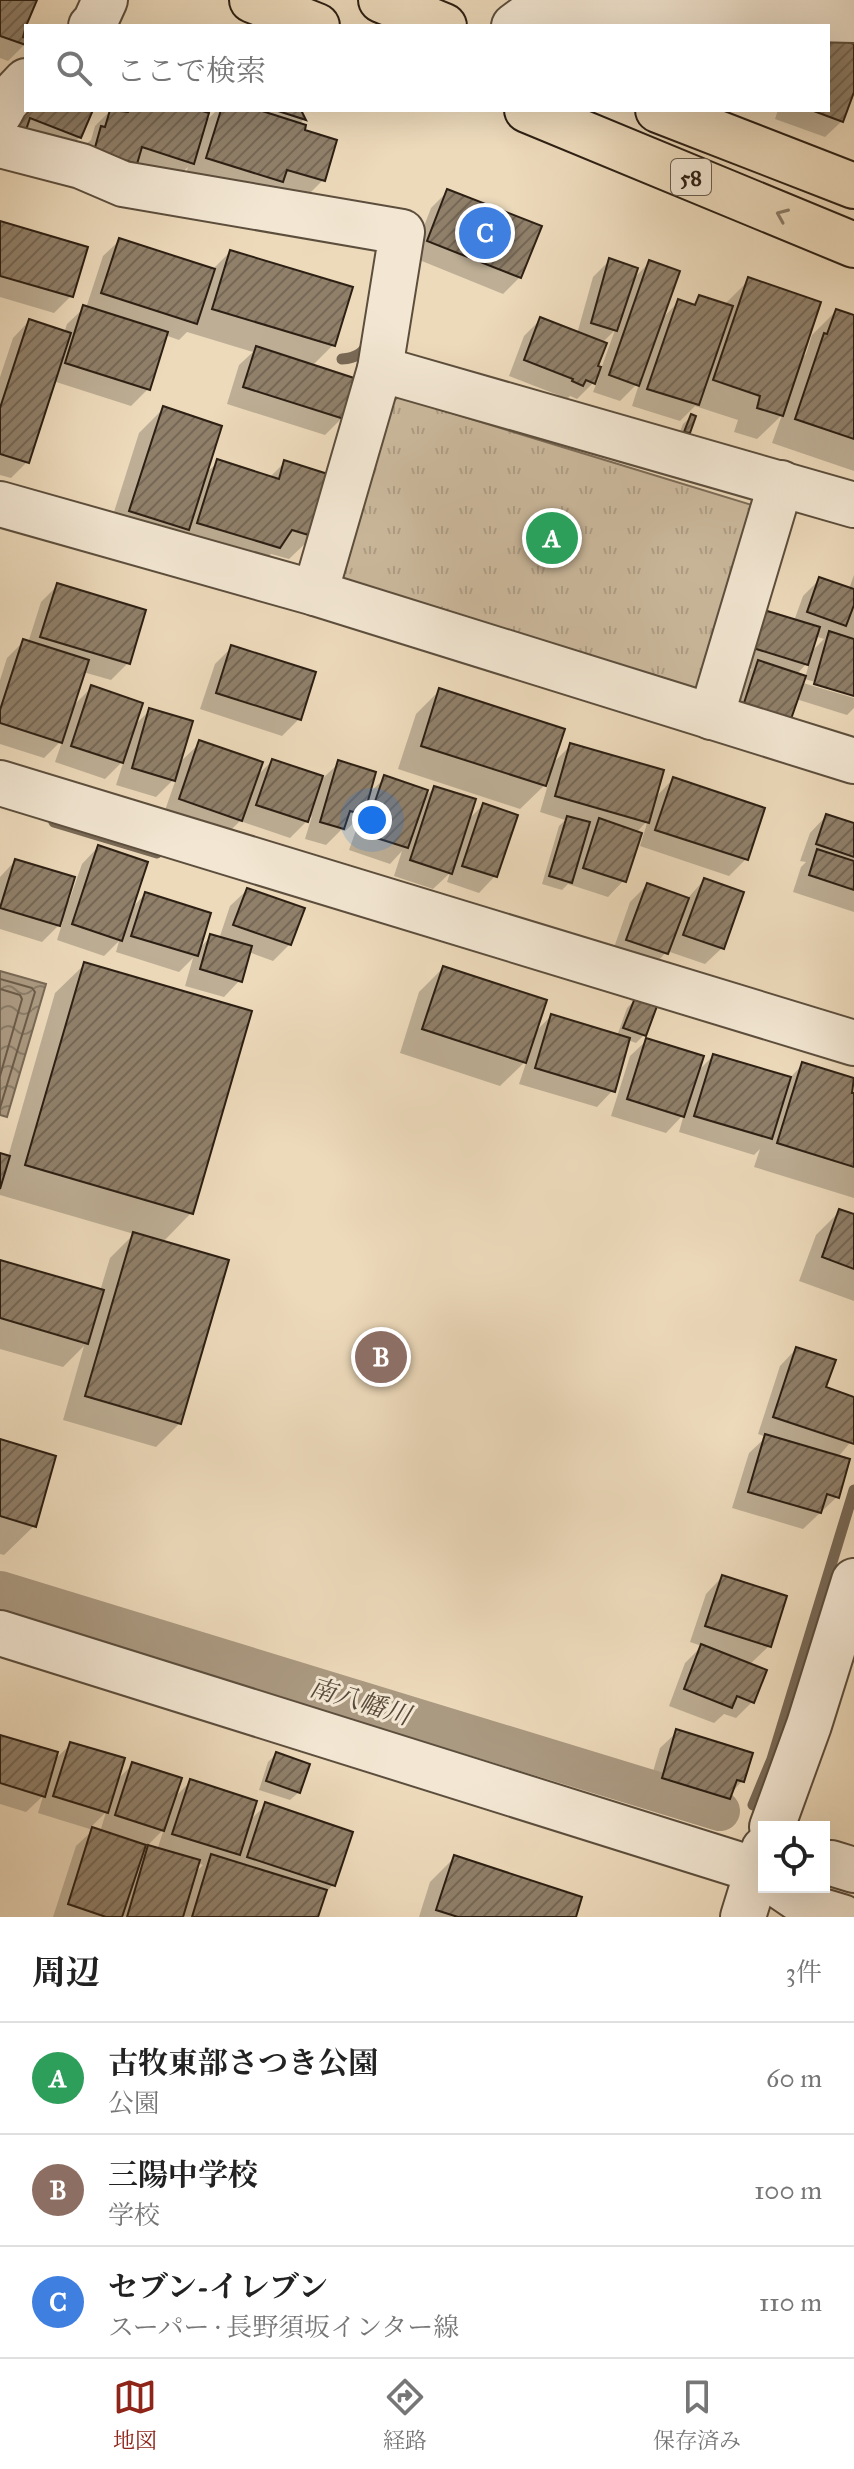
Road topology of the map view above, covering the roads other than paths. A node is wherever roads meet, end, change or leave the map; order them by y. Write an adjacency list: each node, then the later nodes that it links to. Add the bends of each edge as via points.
1 (105, 0): 6 (street)
2 (252, 0): 7 (main road)
3 (381, 0): 8 (main road)
4 (738, 9): 5 (street); 9 (street, via 541,6)
5 (854, 20)
6 (93, 24)
7 (312, 24)
8 (439, 24)
9 (517, 24)
10 (24, 83): 13 (street)
11 (532, 112): 16 (main road, 58, one-way to 11)
12 (663, 112): 15 (main road, 58)
13 (0, 113)
14 (0, 145): 17 (street, via 81,166 123,184 402,232)
15 (854, 186)
16 (854, 245)
17 (380, 369): 18 (street); 21 (street)
18 (781, 483): 20 (street); 22 (street)
19 (0, 504): 21 (street)
20 (854, 505)
21 (315, 593): 22 (street)
22 (711, 717): 23 (street)
23 (854, 761)
24 (0, 783): 25 (street)
25 (854, 1043)
26 (852, 1595): 28 (street)
27 (0, 1633): 30 (street)
28 (774, 1821)
29 (830, 1863): 31 (street)
30 (758, 1868)
31 (854, 1870)
32 (758, 1886): 34 (street)
33 (794, 1893): 35 (street, via 812,1908)
34 (743, 1917)
35 (842, 1917)

